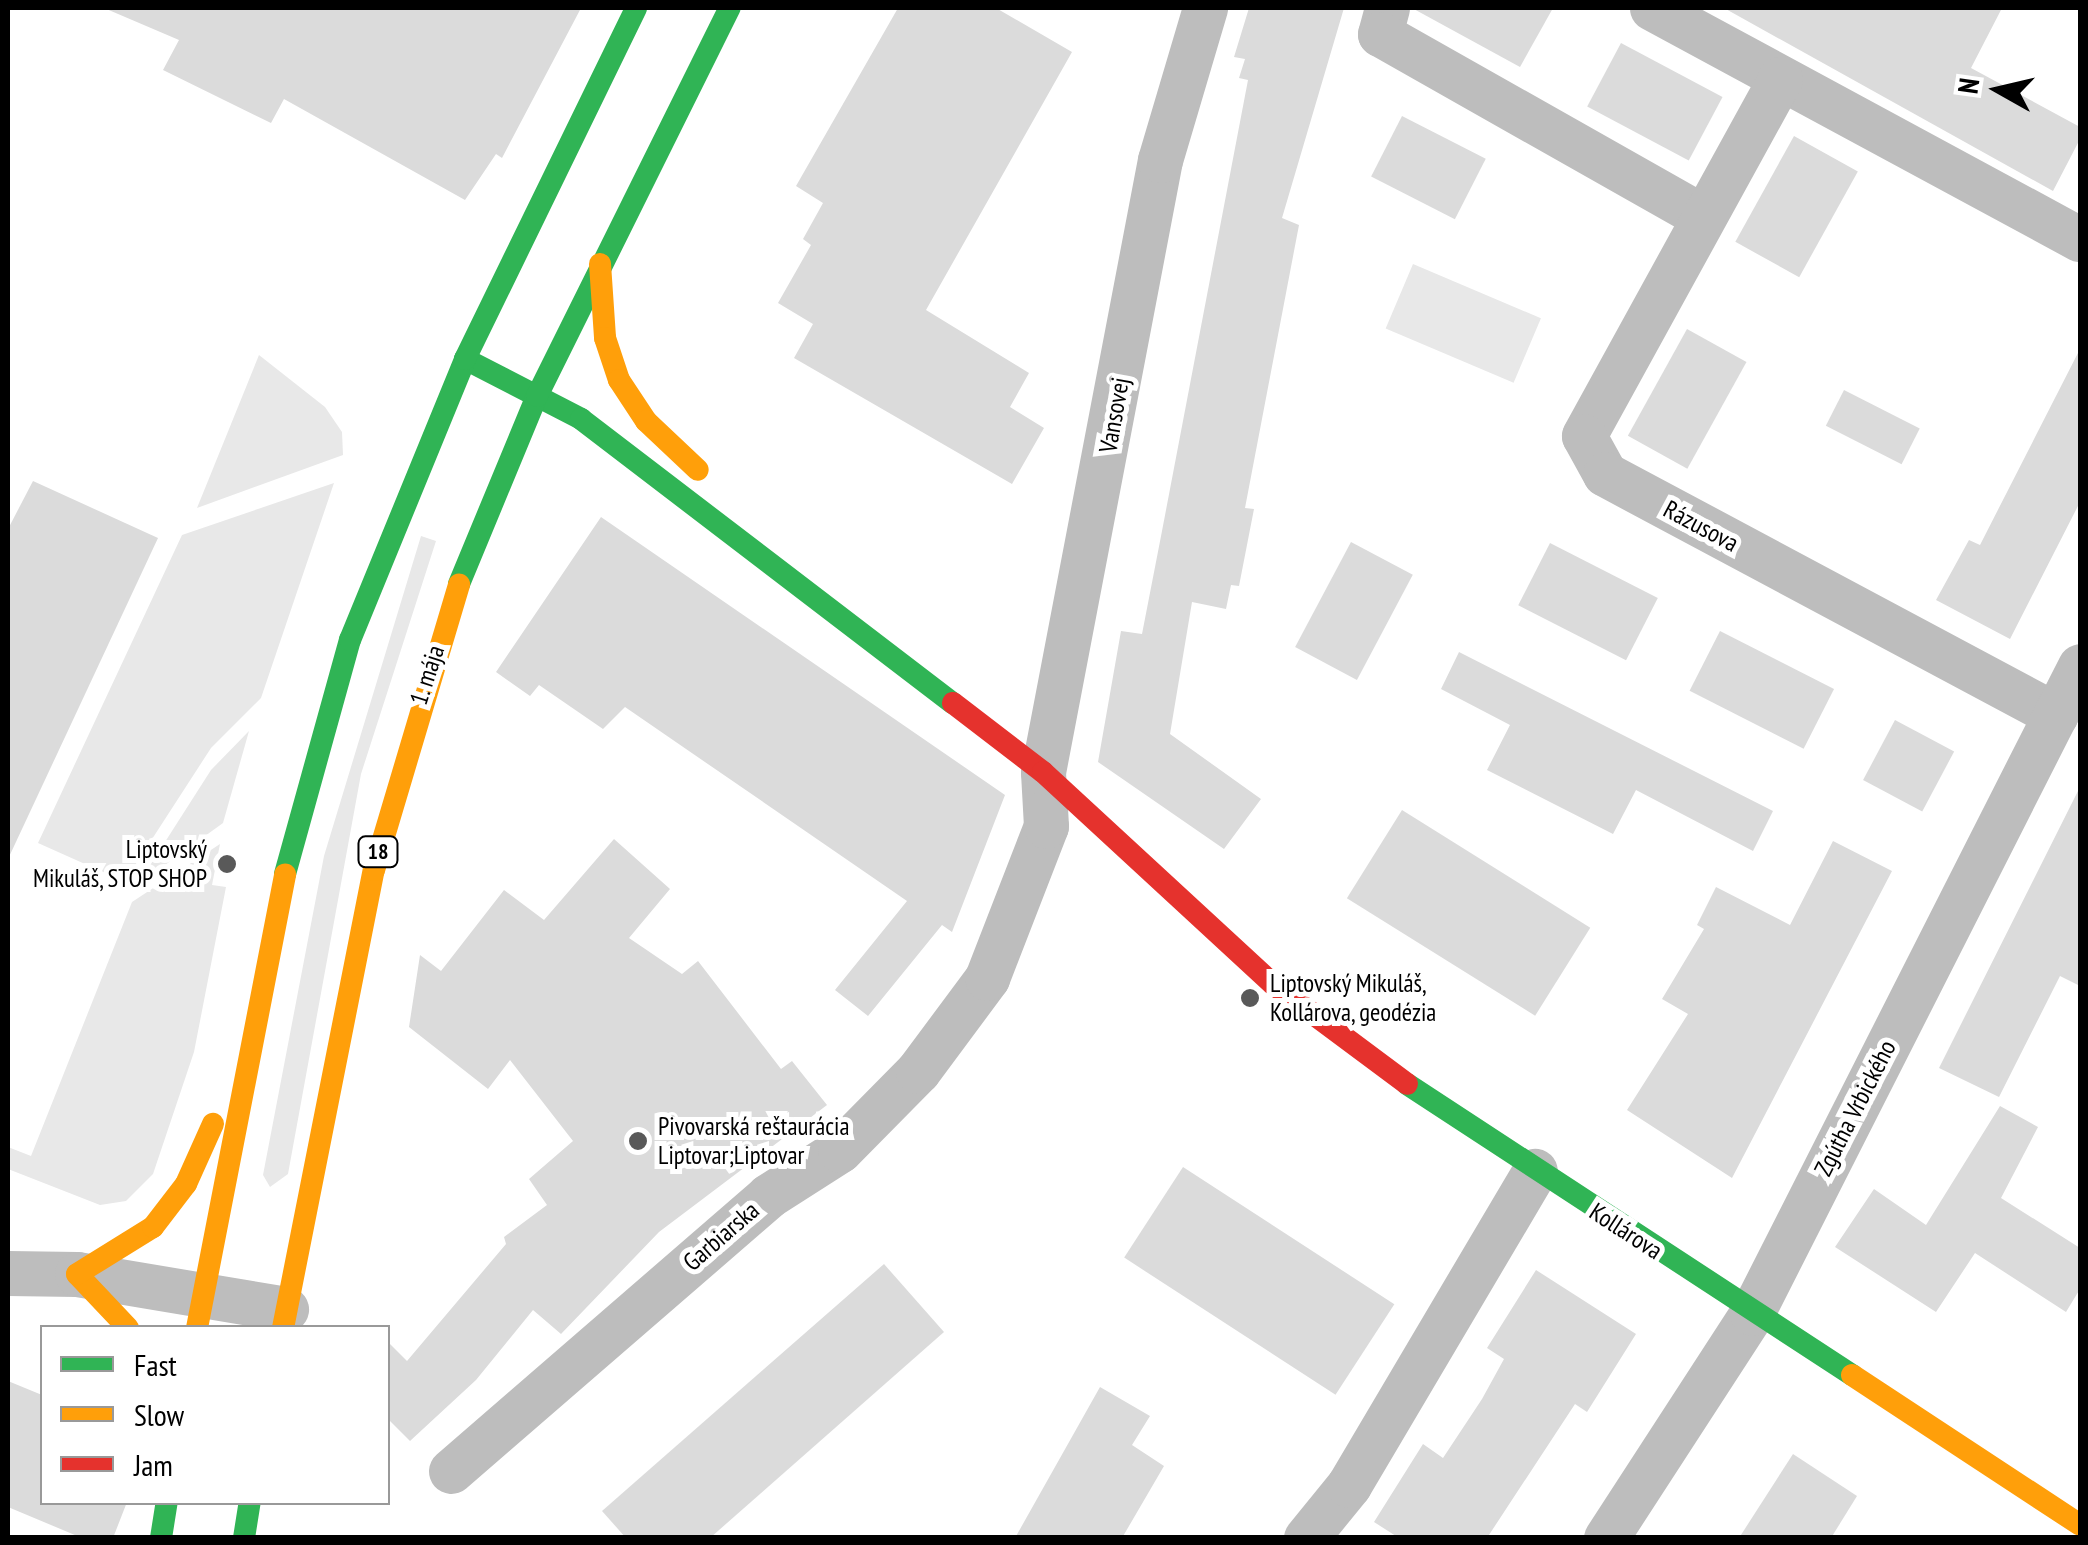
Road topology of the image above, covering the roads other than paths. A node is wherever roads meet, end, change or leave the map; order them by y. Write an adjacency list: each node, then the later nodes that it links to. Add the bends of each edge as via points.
1 (636, 8): 10 (main road)
2 (730, 8): 9 (main road, 1. mája / 18)
3 (1205, 8): 17 (street, Vansovej, via 1160,160)
4 (1387, 8): 7 (street, via 1380,34)
5 (1652, 8): 6 (street)
6 (1780, 79): 7 (street); 8 (street)
7 (1703, 217): 16 (street, Rázusova, via 1584,436 1605,474)
8 (2080, 239)
9 (600, 264): 11 (main road, 1. mája / 18); 12 (main road, via 606,338 620,380 663,440)
10 (465, 359): 11 (main road, Kollárova); 19 (main road, via 350,640 300,802)
11 (537, 396): 14 (main road, Kollárova, via 581,419); 25 (main road, 1. mája / 18, via 476,532 411,725 374,870)
12 (714, 482)
13 (784, 536): 14 (main road)
14 (826, 610): 17 (main road, Kollárova)
15 (2080, 666): 16 (street, Zgútha Vrbického)
16 (2056, 715): 24 (street, Zgútha Vrbického)
17 (1043, 772): 18 (street, Vansovej); 20 (main road, Kollárova, via 1273,984)
18 (1046, 826): 27 (street, Garbiarska, via 988,978 918,1071 840,1150 768,1196)
19 (250, 1039): 22 (main road, via 170,1208 132,1244); 23 (main road)
20 (1535, 1171): 24 (main road, Kollárova); 33 (street, via 1349,1485)
21 (8, 1274): 22 (street, 1. mája)
22 (77, 1274): 23 (street, 1. mája); 26 (main road, via 106,1296)
23 (199, 1311): 25 (street, 1. mája)
24 (1752, 1313): 30 (main road, Kollárova); 34 (street, Zgútha Vrbického)
25 (284, 1318)
26 (126, 1325)
27 (452, 1471)
28 (166, 1505): 31 (main road)
29 (250, 1505): 32 (main road)
30 (2080, 1525)
31 (161, 1538)
32 (244, 1538)
33 (1306, 1538)
34 (1606, 1538)

